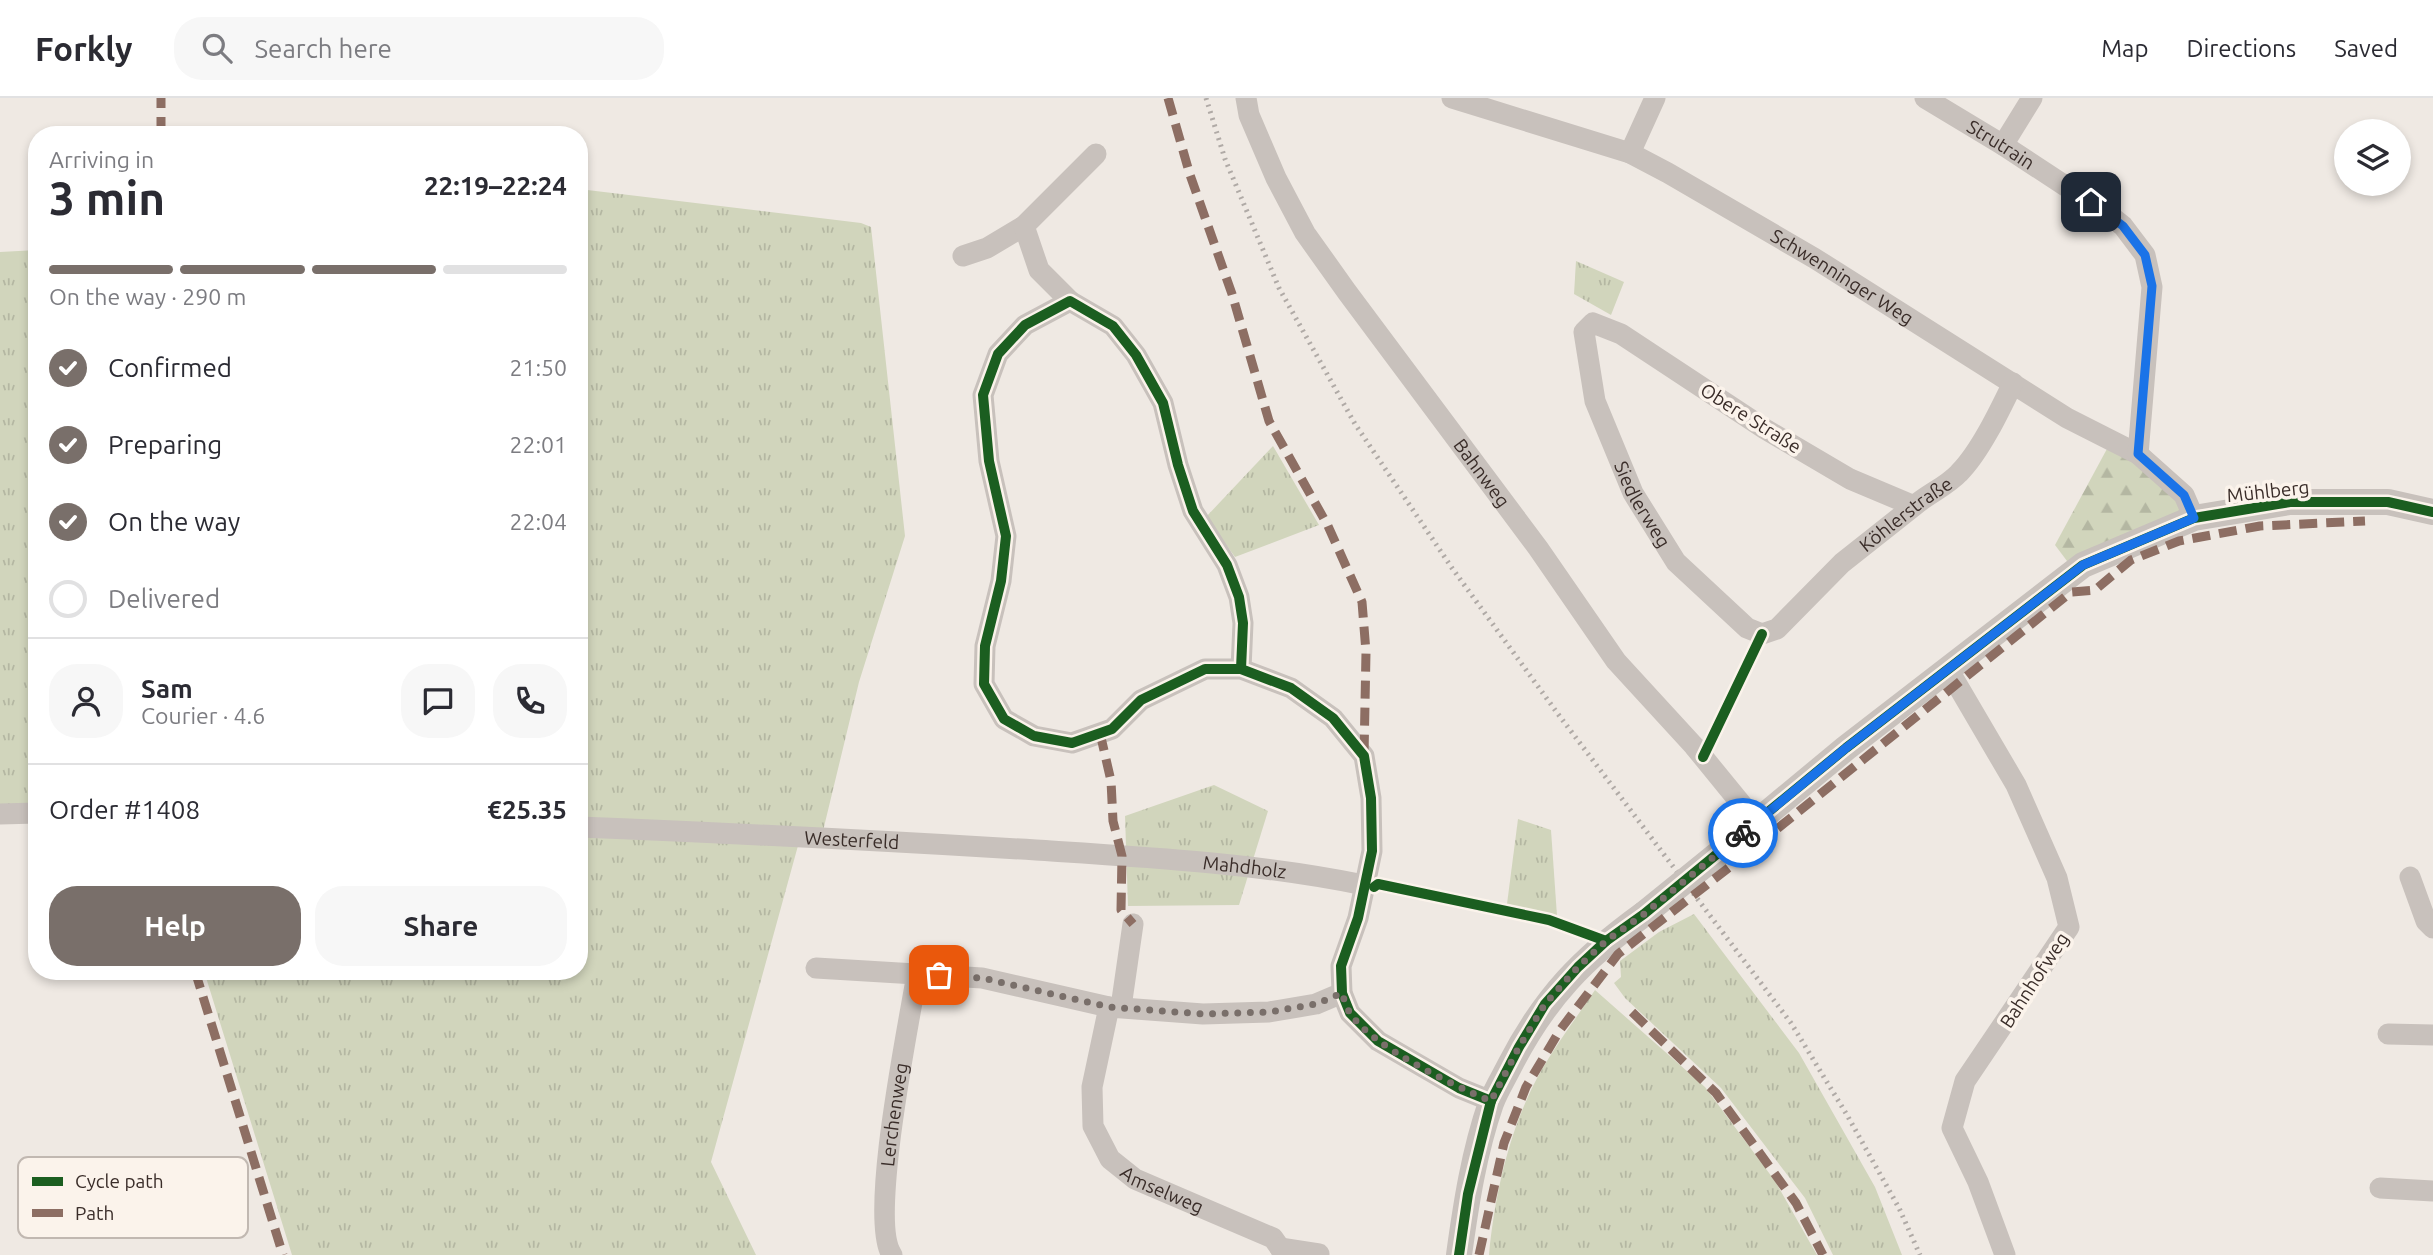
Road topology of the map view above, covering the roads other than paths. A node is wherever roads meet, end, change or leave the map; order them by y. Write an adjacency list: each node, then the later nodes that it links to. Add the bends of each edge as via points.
1 (1246, 98): 23 (street, Bahnweg, via 1276,178 1305,233 1616,661)
2 (1452, 98): 7 (street, Schwenninger Weg)
3 (1655, 98): 7 (street)
4 (1925, 98): 6 (street, Strutrain)
5 (2032, 98): 6 (street)
6 (2003, 145): 14 (street, Strutrain, via 2123,226 2145,255 2152,286)
7 (1630, 153): 13 (street, Schwenninger Weg, via 1814,258)
8 (1096, 154): 9 (street)
9 (1024, 226): 10 (street); 11 (street, via 1039,271)
10 (963, 256)
11 (1070, 301): 19 (street, via 1113,326 1163,403 1193,511 1227,565 1239,597); 19 (street, via 1025,325 998,354 983,395 989,461 1006,536 1001,581 985,646 984,684 1003,719 1034,736 1072,743 1112,729 1141,700 1205,669)
12 (1593, 323): 15 (street, Obere Straße, via 1621,334 1850,479); 18 (street, Siedlerweg, via 1584,332 1595,401 1633,493 1676,562 1747,628 1762,634)
13 (2013, 383): 14 (street, Schwenninger Weg, via 2067,418); 15 (street, Köhlerstraße, via 1959,474)
14 (2138, 454): 17 (street, Schwenninger Weg, via 2184,495)
15 (1914, 506): 18 (street, Köhlerstraße, via 1842,563)
16 (2433, 512): 17 (street, Mühlberg, via 2388,502 2290,502)
17 (2194, 518): 20 (street, Mühlberg, via 2083,565)
18 (1777, 629)
19 (1241, 669): 27 (street, via 1291,688 1333,718 1364,756 1372,851)
20 (1948, 669): 23 (street, Mühlberg); 43 (street, Bahnhofweg, via 2016,785 2057,878 2069,927 1965,1081 1952,1128)
21 (28, 813): 22 (street)
22 (0, 814)
23 (1756, 822): 36 (street, Mühlberg, bridge, via 1578,967 1545,1004)
24 (588, 827): 25 (street, Westerfeld)
25 (1122, 856): 27 (street, Mahdholz, via 1307,873)
26 (2410, 877): 29 (street, via 2426,921)
27 (1364, 885): 32 (street, via 1341,966)
28 (1133, 924): 33 (street, Amselweg)
29 (2433, 928)
30 (816, 968): 31 (street)
31 (917, 974): 33 (street, via 982,978); 41 (street, Lerchenweg, via 885,1172 884,1227)
32 (1342, 993): 33 (street, via 1316,1004 1269,1012 1203,1014); 36 (street, via 1350,1013 1378,1041 1459,1088)
33 (1115, 1007): 39 (street, Amselweg, via 1092,1087 1093,1126 1110,1159 1135,1179 1273,1238)
34 (2388, 1034): 35 (street)
35 (2433, 1035)
36 (1491, 1101): 42 (street, Mühlberg)
37 (2380, 1188): 38 (street)
38 (2433, 1191)
39 (1282, 1252): 40 (street, Amselweg)
40 (1319, 1254)
41 (892, 1255)
42 (1459, 1255)
43 (2005, 1255)

